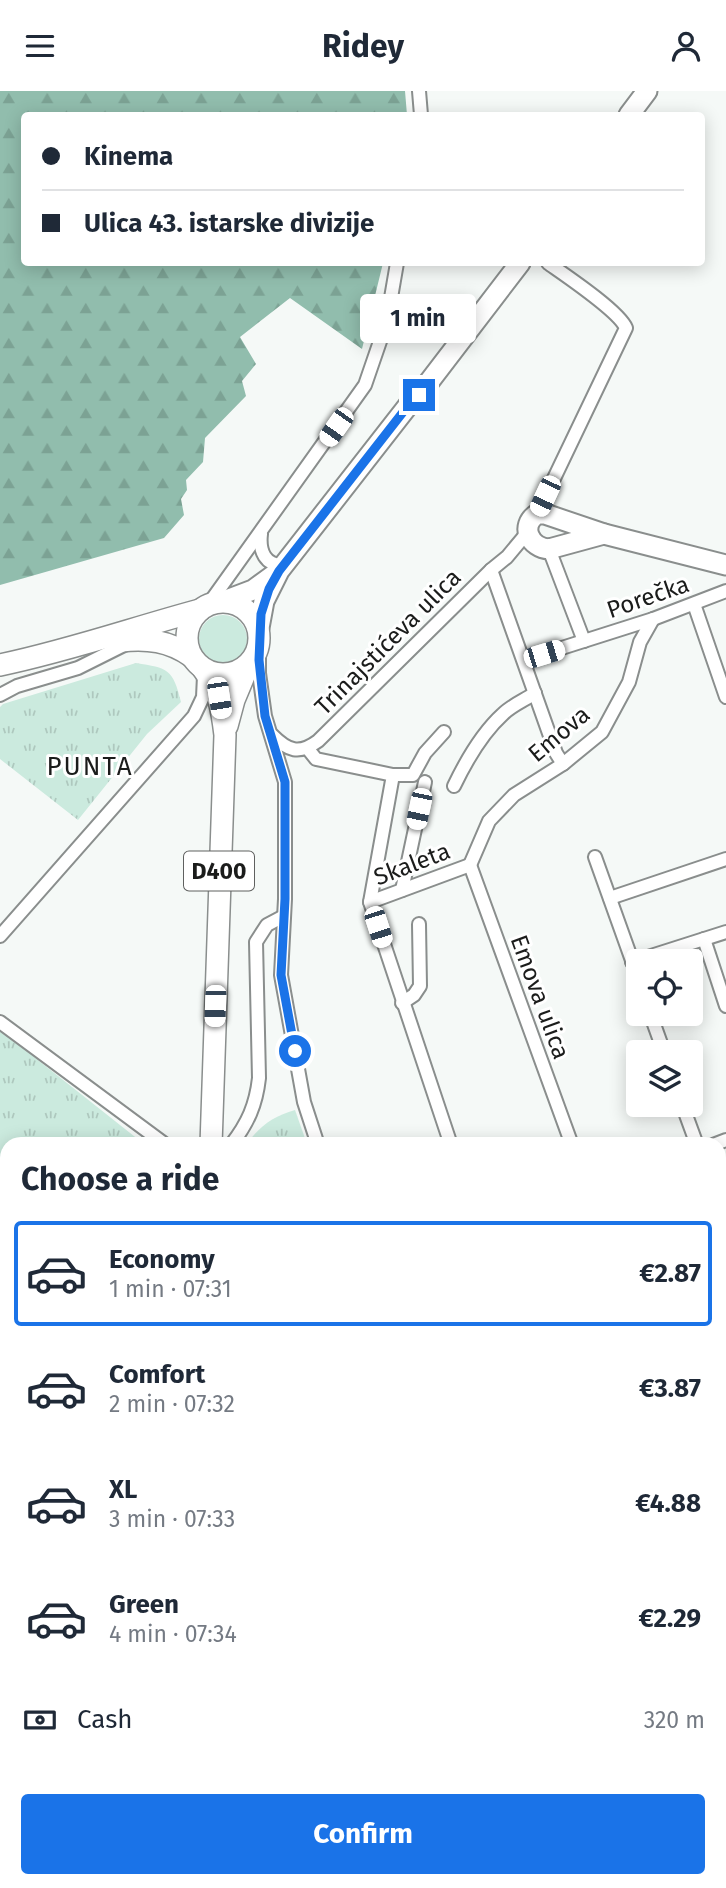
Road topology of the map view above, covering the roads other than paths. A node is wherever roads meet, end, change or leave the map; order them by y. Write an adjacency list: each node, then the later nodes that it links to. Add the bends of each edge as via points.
1 (419, 91): 3 (street)
2 (647, 91): 4 (main road)
3 (421, 112)
4 (631, 112)
5 (396, 266): 10 (street, via 387,321 365,385)
6 (518, 266): 14 (main road)
7 (552, 266): 8 (street, via 626,328)
8 (537, 514): 9 (main road, via 527,525); 11 (main road)
9 (527, 533): 12 (main road, via 535,544); 15 (street, Trinajstićeva ulica)
10 (261, 534): 14 (street, via 266,559); 18 (street)
11 (604, 534): 12 (main road); 13 (main road)
12 (549, 549): 21 (street, Porečka)
13 (726, 565)
14 (281, 568): 18 (main road, via 253,590); 23 (main road, via 264,601)
15 (491, 570): 24 (street); 33 (street, Trinajstićeva ulica)
16 (726, 591): 17 (street, Porečka)
17 (694, 604): 19 (street, Porečka); 29 (street)
18 (211, 605): 22 (main road); 23 (main road, via 246,609 254,617); 25 (main road, D400, via 193,617 186,637)
19 (653, 619): 21 (street, Porečka); 34 (street, Emova, via 640,642 629,682 602,732)
20 (134, 640): 22 (main road); 25 (main road, via 172,645); 28 (street, via 78,668)
21 (584, 641): 24 (street, Porečka)
22 (91, 643): 26 (main road)
23 (256, 646): 25 (main road, via 239,671 214,674); 31 (street); 32 (main road, D400)
24 (524, 660): 27 (street)
25 (197, 663): 32 (main road, D400, via 216,688); 47 (street, via 203,697 194,716)
26 (0, 665)
27 (535, 693): 34 (street); 37 (street, via 505,712 488,730)
28 (0, 695)
29 (726, 697)
30 (444, 732): 35 (street, via 413,775)
31 (270, 733): 33 (street, Trinajstićeva ulica, via 288,748); 44 (street, via 285,782)
32 (225, 735): 56 (main road, D400)
33 (307, 749): 35 (street, via 316,759)
34 (563, 764): 40 (street, Emova, via 514,795 489,821)
35 (393, 775): 43 (street)
36 (425, 782): 41 (street)
37 (454, 786)
38 (595, 857): 42 (street)
39 (726, 859): 42 (street)
40 (470, 865): 41 (street, Skaleta); 60 (street, Emova ulica)
41 (401, 890): 43 (street, Skaleta)
42 (610, 898): 49 (street)
43 (370, 902): 51 (street)
44 (284, 916): 57 (street, via 267,925 256,942 257,1098); 58 (street, via 281,975 304,1102)
45 (419, 924): 51 (street, via 419,985)
46 (726, 932): 48 (street)
47 (0, 936)
48 (704, 939): 50 (street); 52 (street)
49 (627, 949)
50 (674, 949)
51 (402, 1003): 59 (street)
52 (726, 1006)
53 (0, 1022): 55 (street)
54 (687, 1117): 61 (street)
55 (155, 1137)
56 (211, 1137)
57 (236, 1137)
58 (315, 1137)
59 (448, 1137)
60 (569, 1137)
61 (694, 1137)

